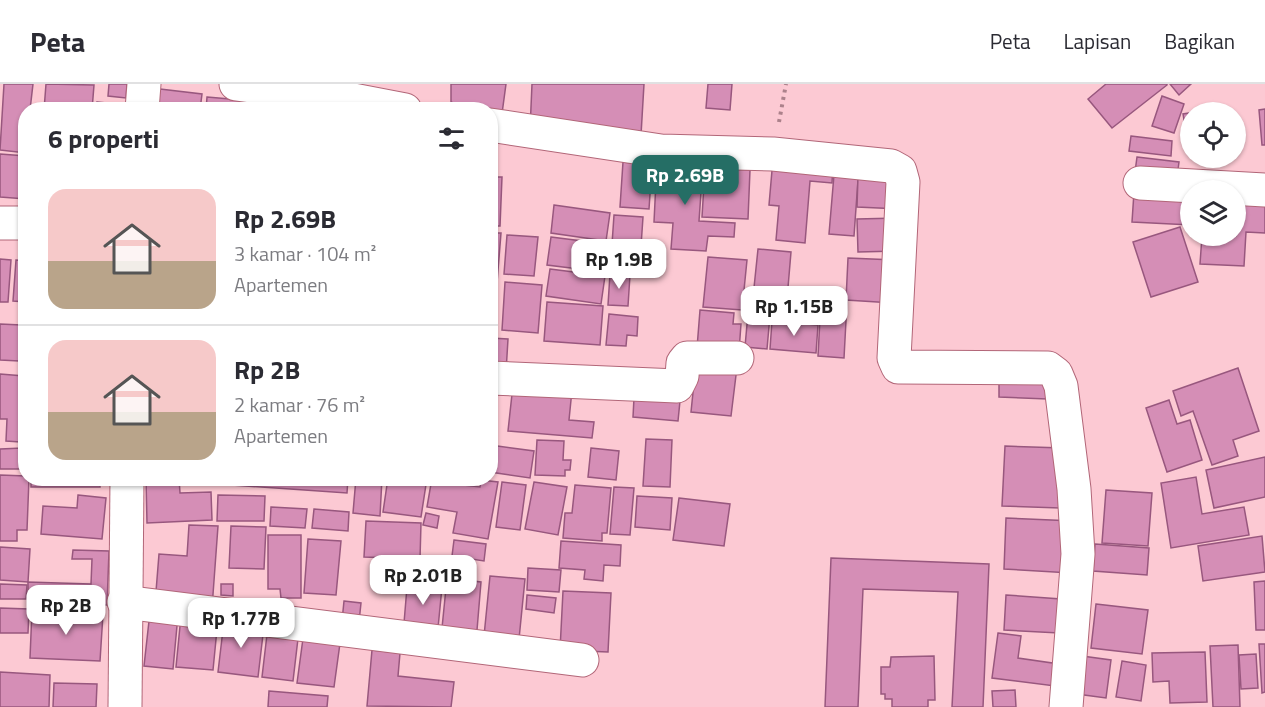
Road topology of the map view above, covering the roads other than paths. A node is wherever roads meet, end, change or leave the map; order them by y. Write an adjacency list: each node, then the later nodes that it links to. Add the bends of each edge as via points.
1 (144, 84): 3 (street)
2 (236, 84): 4 (street)
3 (143, 102)
4 (364, 102)
5 (498, 126): 16 (street, via 661,151 773,154 891,166 900,171 903,182 895,364 1048,368 1061,386 1078,554)
6 (1140, 183): 7 (street)
7 (1265, 190)
8 (0, 223): 9 (street)
9 (18, 223)
10 (737, 358): 11 (street, via 687,358 682,363 677,386)
11 (498, 378)
12 (127, 486): 13 (street)
13 (124, 602): 14 (street); 15 (street)
14 (582, 660)
15 (125, 707)
16 (1066, 707)

